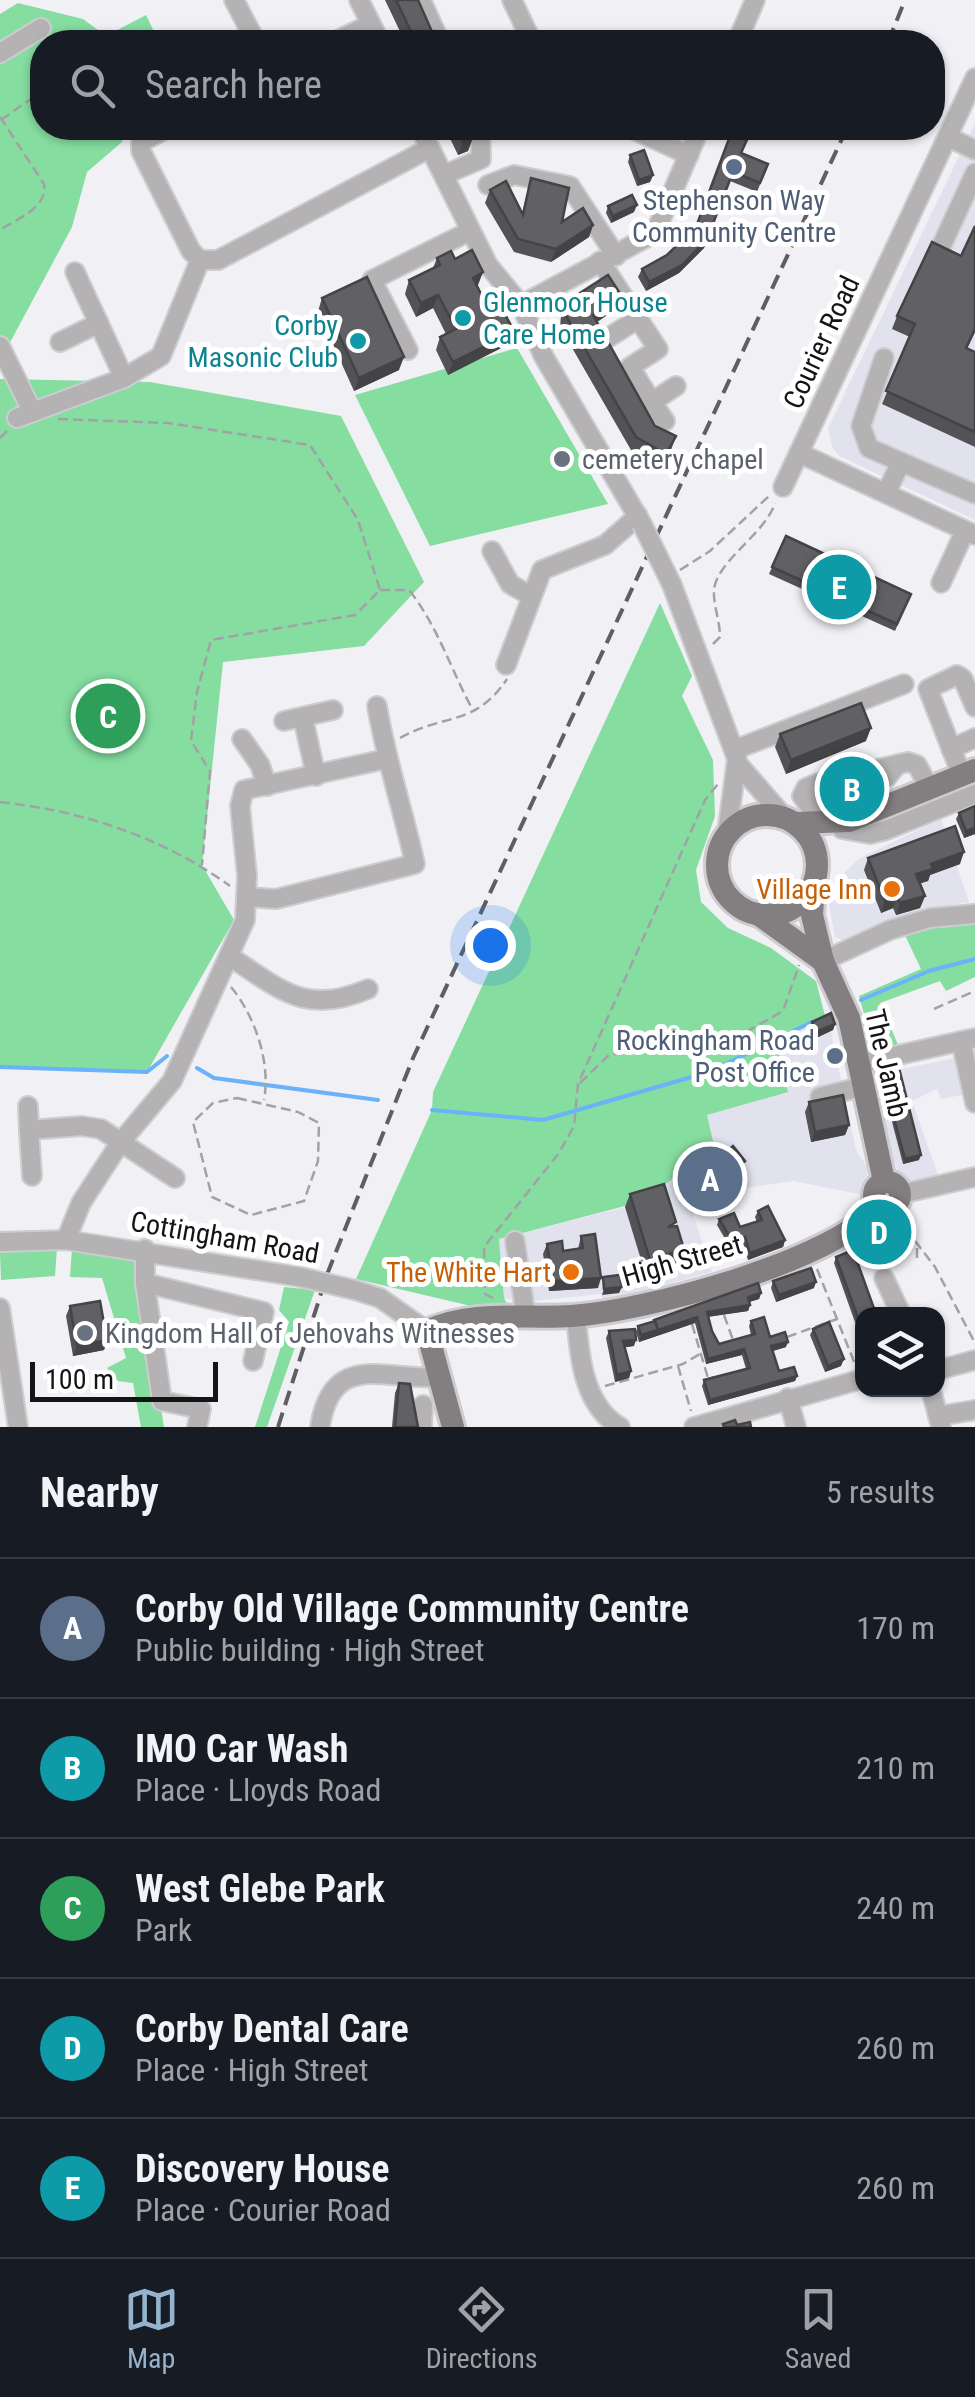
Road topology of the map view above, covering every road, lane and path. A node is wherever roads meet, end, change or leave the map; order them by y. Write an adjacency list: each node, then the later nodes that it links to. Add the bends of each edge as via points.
1 (234, 0): 9 (street)
2 (359, 0): 6 (street)
3 (421, 0): 12 (street)
4 (512, 0): 13 (street)
5 (755, 0): 14 (street)
6 (372, 24): 10 (street); 11 (street)
7 (41, 28): 8 (street)
8 (38, 30)
9 (250, 30)
10 (359, 30)
11 (375, 30)
12 (435, 30)
13 (526, 30)
14 (742, 30)
15 (30, 35): 16 (street)
16 (0, 53)
17 (975, 78): 20 (street, Courier Road)
18 (30, 99): 19 (path)
19 (0, 119): 32 (path, via 45,194 41,204)
20 (948, 137): 27 (street); 51 (street, Courier Road)
21 (144, 140): 36 (street, via 141,151)
22 (426, 140): 26 (street)
23 (480, 140): 30 (street, via 481,159)
24 (656, 140): 28 (street)
25 (695, 140): 28 (street)
26 (430, 148): 30 (street); 36 (street, via 218,260)
27 (975, 150)
28 (688, 155): 35 (street, via 655,233)
29 (975, 173): 34 (street)
30 (444, 175): 33 (street)
31 (488, 185): 35 (street, via 514,175 570,186)
32 (0, 230)
33 (470, 231): 38 (street, via 504,290); 44 (street, via 372,280)
34 (940, 249)
35 (608, 258): 38 (street); 39 (street)
36 (200, 260): 46 (street, via 161,356)
37 (75, 272): 40 (street)
38 (521, 305): 56 (street, via 544,357)
39 (638, 319): 41 (street); 48 (street, via 658,350 630,367)
40 (99, 324): 42 (street); 46 (street)
41 (606, 339)
42 (60, 342)
43 (0, 346): 46 (street, via 25,415)
44 (408, 350)
45 (884, 358): 52 (street, via 862,426 869,448)
46 (124, 378)
47 (676, 386): 48 (street)
48 (652, 402): 50 (street)
49 (55, 419): 61 (path, via 168,422 310,445 358,520)
50 (664, 421)
51 (799, 454): 53 (street); 54 (street, Courier Road)
52 (900, 462): 54 (street); 55 (street)
53 (783, 488)
54 (886, 493): 57 (street, Courier Road)
55 (975, 494)
56 (640, 520): 59 (street, bridge); 62 (street, via 605,545 542,570)
57 (970, 533): 60 (street)
58 (496, 558): 62 (street, via 510,584)
59 (670, 581): 63 (street); 63 (path, via 776,492 766,523 718,576 720,638)
60 (942, 582)
61 (380, 590): 69 (path, via 409,590 421,605); 86 (path, via 354,614 211,640 191,740 210,771)
62 (531, 596): 64 (street)
63 (698, 654): 74 (street)
64 (506, 665): 69 (path, via 514,669)
65 (904, 684): 74 (street)
66 (377, 706): 72 (street)
67 (975, 706): 73 (street, via 957,675 928,689)
68 (333, 710): 76 (street, via 294,719)
69 (474, 712): 72 (path, via 416,729)
70 (975, 738): 73 (street)
71 (242, 739): 78 (street)
72 (384, 749): 76 (street); 88 (street, via 416,864 276,899)
73 (951, 749): 77 (street)
74 (736, 758): 83 (street); 85 (street); 99 (path, via 705,800)
75 (898, 764): 79 (street); 80 (street, via 917,765); 81 (street, via 818,782 802,796 808,804)
76 (316, 776): 78 (street)
77 (971, 780): 80 (main road); 84 (street, via 886,830 870,834)
78 (267, 786): 88 (street, via 244,790 240,806)
79 (871, 786)
80 (930, 789): 84 (main road)
81 (835, 800)
82 (0, 802): 86 (path, via 117,824)
83 (790, 821): 84 (main road); 85 (main road, via 754,818); 87 (main road, via 807,834)
84 (845, 825): 87 (main road, via 830,838)
85 (727, 834): 89 (main road, via 717,866 720,883 729,898)
86 (202, 866): 88 (path)
87 (816, 873): 89 (main road, via 792,909); 91 (main road, The Jamb)
88 (246, 896): 92 (street)
89 (758, 914): 91 (main road, The Jamb)
90 (975, 914): 91 (street, via 930,918)
91 (813, 955): 98 (main road, The Jamb, via 849,1018); 99 (path, via 783,1012 737,1038 609,1055)
92 (229, 956): 93 (street); 94 (street, via 306,1000 336,1003)
93 (219, 976): 102 (path, via 249,1014 268,1080); 106 (street, via 172,1081)
94 (368, 989)
95 (975, 991): 96 (path)
96 (934, 1009)
97 (968, 1040): 98 (street); 103 (street)
98 (858, 1064): 100 (main road, The Jamb)
99 (578, 1084): 121 (path, via 577,1114 559,1153 484,1247 485,1294)
100 (861, 1088): 101 (street); 110 (main road, The Jamb)
101 (820, 1096)
102 (263, 1103): 102 (path, via 225,1099 193,1122 212,1197 251,1214 304,1201 320,1144 315,1120)
103 (974, 1104)
104 (28, 1106): 105 (street)
105 (29, 1130): 106 (street, via 82,1126 102,1129); 107 (street)
106 (120, 1143): 109 (street); 112 (street, via 80,1204)
107 (32, 1176)
108 (975, 1177): 110 (street)
109 (175, 1178)
110 (893, 1188): 117 (main road, High Street, via 892,1208 879,1206)
111 (906, 1229): 115 (path)
112 (66, 1240): 114 (street, Cottingham Road); 116 (street, Cottingham Road)
113 (515, 1241): 126 (street)
114 (0, 1242)
115 (917, 1248): 118 (path); 132 (path, via 935,1267)
116 (145, 1250): 120 (street); 129 (street, Cottingham Road, bridge, via 355,1290 380,1298)
117 (809, 1250): 125 (main road, High Street, via 660,1302); 127 (path)
118 (917, 1261)
119 (884, 1278): 122 (street)
120 (144, 1284): 136 (street, via 264,1312); 151 (street, via 162,1401 202,1409)
121 (496, 1300)
122 (898, 1307)
123 (0, 1308): 150 (street)
124 (722, 1311): 131 (path)
125 (576, 1315): 126 (main road, High Street); 143 (street)
126 (526, 1318): 129 (main road, High Street, via 469,1319)
127 (837, 1319): 130 (path); 137 (path)
128 (691, 1320): 134 (path)
129 (427, 1331): 140 (main road)
130 (777, 1336)
131 (734, 1343)
132 (975, 1344)
133 (717, 1348): 134 (path)
134 (700, 1352): 138 (path); 141 (path, via 708,1378)
135 (975, 1360): 139 (street)
136 (253, 1361)
137 (855, 1362)
138 (678, 1366): 143 (path); 155 (path)
139 (945, 1368)
140 (441, 1377): 152 (street, via 386,1371 356,1376 330,1395); 154 (main road)
141 (718, 1377)
142 (855, 1381): 145 (street)
143 (589, 1390): 149 (street)
144 (933, 1397): 148 (street)
145 (788, 1398): 155 (street); 156 (street)
146 (424, 1406): 153 (street)
147 (975, 1410): 148 (street)
148 (940, 1422)
149 (615, 1425)
150 (18, 1427)
151 (198, 1427)
152 (320, 1427)
153 (422, 1427)
154 (453, 1427)
155 (695, 1427)
156 (796, 1427)

